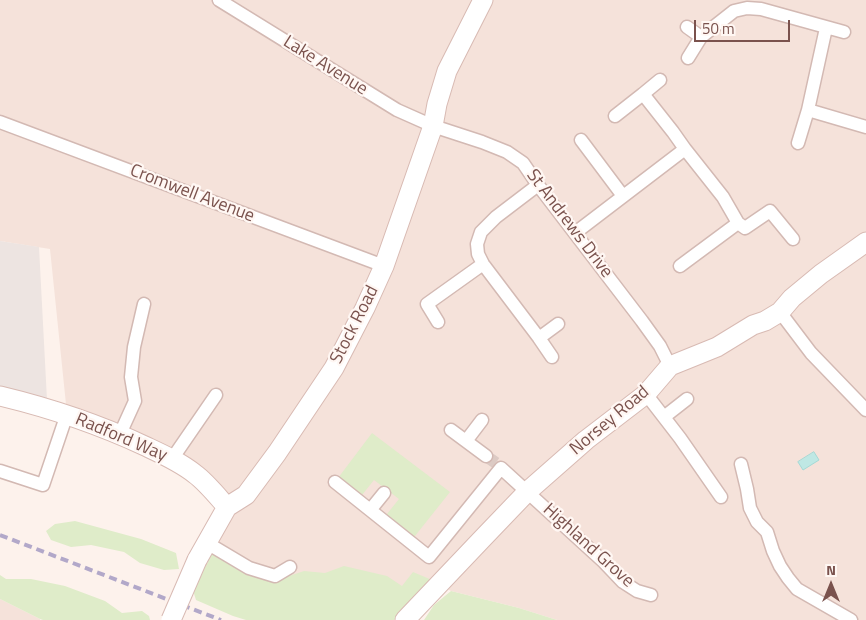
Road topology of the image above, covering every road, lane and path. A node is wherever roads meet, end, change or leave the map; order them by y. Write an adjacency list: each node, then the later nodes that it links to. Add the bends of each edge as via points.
1 (219, 0): 13 (street, Lake Avenue, via 397,110)
2 (482, 0): 13 (street, Stock Road, via 447,72)
3 (688, 27): 6 (street)
4 (826, 28): 5 (street); 6 (street, via 747,8 734,10); 10 (street)
5 (844, 32)
6 (701, 37): 7 (street)
7 (688, 58)
8 (660, 80): 9 (street)
9 (643, 94): 11 (street); 17 (street)
10 (808, 110): 14 (street); 16 (street)
11 (615, 116)
12 (0, 122): 25 (street, Cromwell Avenue)
13 (433, 126): 18 (street, St Andrews Drive, via 507,152 524,163); 25 (street, Stock Road)
14 (866, 127)
15 (582, 140): 19 (street)
16 (798, 143)
17 (685, 148): 19 (street); 20 (street, via 723,197)
18 (538, 185): 21 (street, St Andrews Drive); 24 (street, via 481,232 477,244)
19 (623, 196): 21 (street)
20 (738, 223): 22 (street, via 745,228 770,211); 26 (street)
21 (575, 233): 33 (street, St Andrews Drive, via 660,346)
22 (793, 239)
23 (866, 242): 28 (street, Norsey Road, via 821,274)
24 (483, 264): 29 (street, via 426,304); 31 (street)
25 (384, 266): 53 (street, Stock Road, via 328,376 246,495)
26 (680, 266)
27 (144, 304): 43 (street, via 131,377 135,401)
28 (780, 312): 33 (street, Norsey Road, via 717,347); 38 (street, via 811,353)
29 (438, 322)
30 (558, 324): 31 (street)
31 (539, 338): 32 (street)
32 (552, 357)
33 (670, 366): 34 (street, Norsey Road)
34 (646, 394): 40 (street); 50 (street, Norsey Road, via 586,440)
35 (216, 395): 45 (street)
36 (0, 396): 39 (street, Radford Way)
37 (687, 399): 40 (street)
38 (866, 410)
39 (67, 414): 43 (street, Radford Way); 48 (street, via 43,485)
40 (664, 417): 52 (street)
41 (482, 420): 44 (street)
42 (450, 430): 44 (street, Highland Grove)
43 (120, 434): 45 (street, Radford Way)
44 (466, 441): 46 (street, Highland Grove)
45 (172, 459): 53 (street, Radford Way, via 197,475)
46 (494, 462): 50 (street, Highland Grove); 54 (street, via 429,557)
47 (740, 464): 60 (street, via 750,508 767,532 788,578 797,589)
48 (0, 471)
49 (335, 482): 54 (street)
50 (528, 491): 57 (street, Highland Grove, via 623,582); 58 (street, Norsey Road)
51 (384, 493): 54 (street)
52 (721, 497)
53 (227, 507): 55 (street, Stock Road)
54 (371, 509)
55 (208, 543): 56 (street, via 249,568 275,576); 59 (street, Stock Road, bridge, via 197,560)
56 (290, 567)
57 (651, 595)
58 (407, 618)
59 (171, 620)
60 (850, 620)

